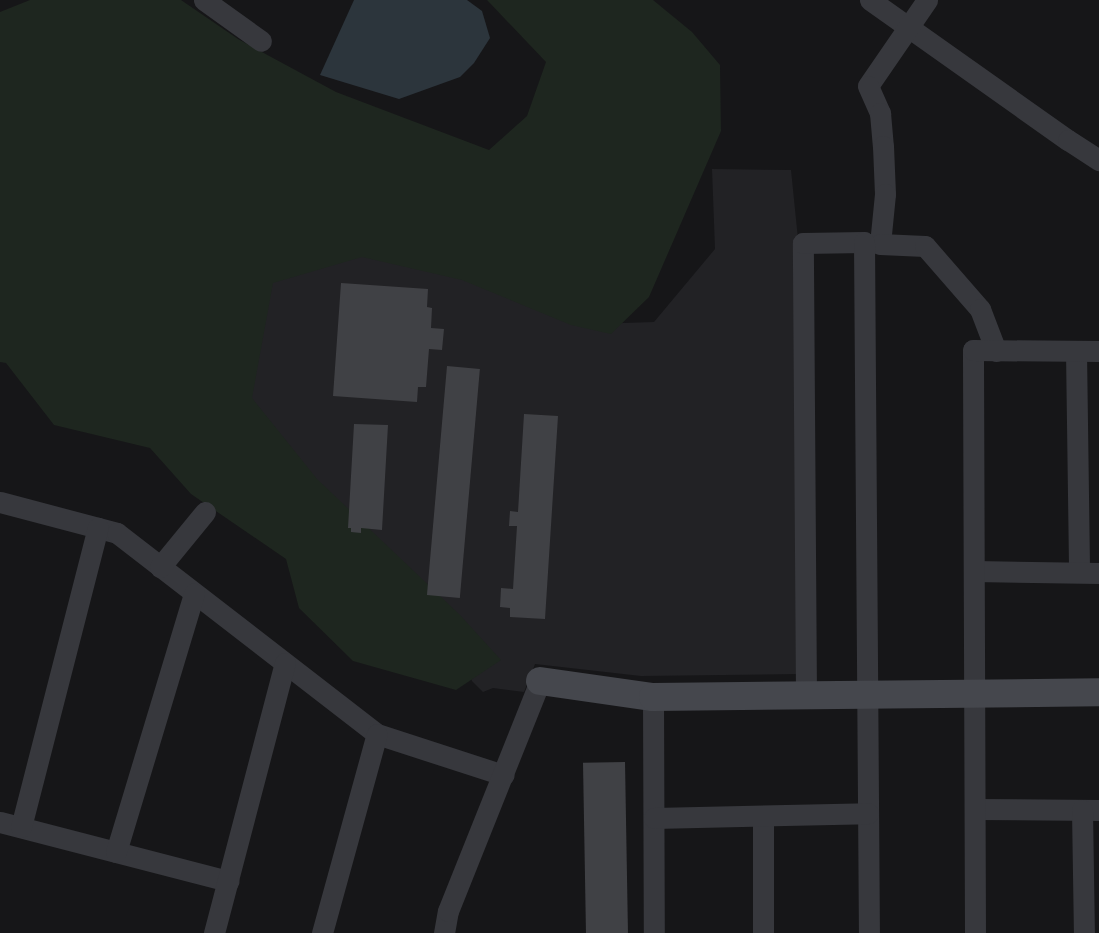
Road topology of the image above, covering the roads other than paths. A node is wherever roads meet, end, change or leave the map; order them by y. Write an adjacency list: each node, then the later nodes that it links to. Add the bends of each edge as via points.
1 (870, 0): 4 (street)
2 (926, 0): 4 (street)
3 (211, 2): 5 (street)
4 (907, 27): 6 (street); 7 (street, via 868,86 880,112 883,146 885,194 880,244 925,246 980,309)
5 (261, 41)
6 (1099, 160)
7 (996, 351): 8 (street); 14 (street, via 973,350)
8 (1076, 351): 9 (street); 15 (street)
9 (1099, 351)
10 (0, 502): 12 (street)
11 (205, 512): 13 (street)
12 (98, 528): 13 (street, via 117,533); 32 (street)
13 (160, 567): 16 (street)
14 (974, 571): 15 (street); 20 (street)
15 (1089, 572)
16 (194, 593): 17 (street); 33 (street)
17 (285, 663): 24 (street); 34 (street)
18 (540, 681): 23 (street); 25 (street)
19 (1099, 692): 20 (street)
20 (974, 693): 21 (street); 26 (street)
21 (867, 694): 22 (street); 22 (street, via 864,242 802,243); 28 (street)
22 (806, 695): 23 (street)
23 (653, 697): 30 (street)
24 (377, 734): 25 (street); 36 (street)
25 (503, 774): 37 (street, via 448,911)
26 (975, 809): 27 (street); 41 (street)
27 (1091, 810): 42 (street)
28 (868, 814): 29 (street); 40 (street)
29 (762, 816): 30 (street); 39 (street)
30 (654, 818): 38 (street)
31 (0, 822): 32 (street)
32 (21, 827): 33 (street)
33 (116, 852): 34 (street)
34 (228, 881): 35 (street)
35 (214, 933)
36 (322, 933)
37 (444, 933)
38 (654, 933)
39 (763, 933)
40 (869, 933)
41 (975, 933)
42 (1084, 933)

